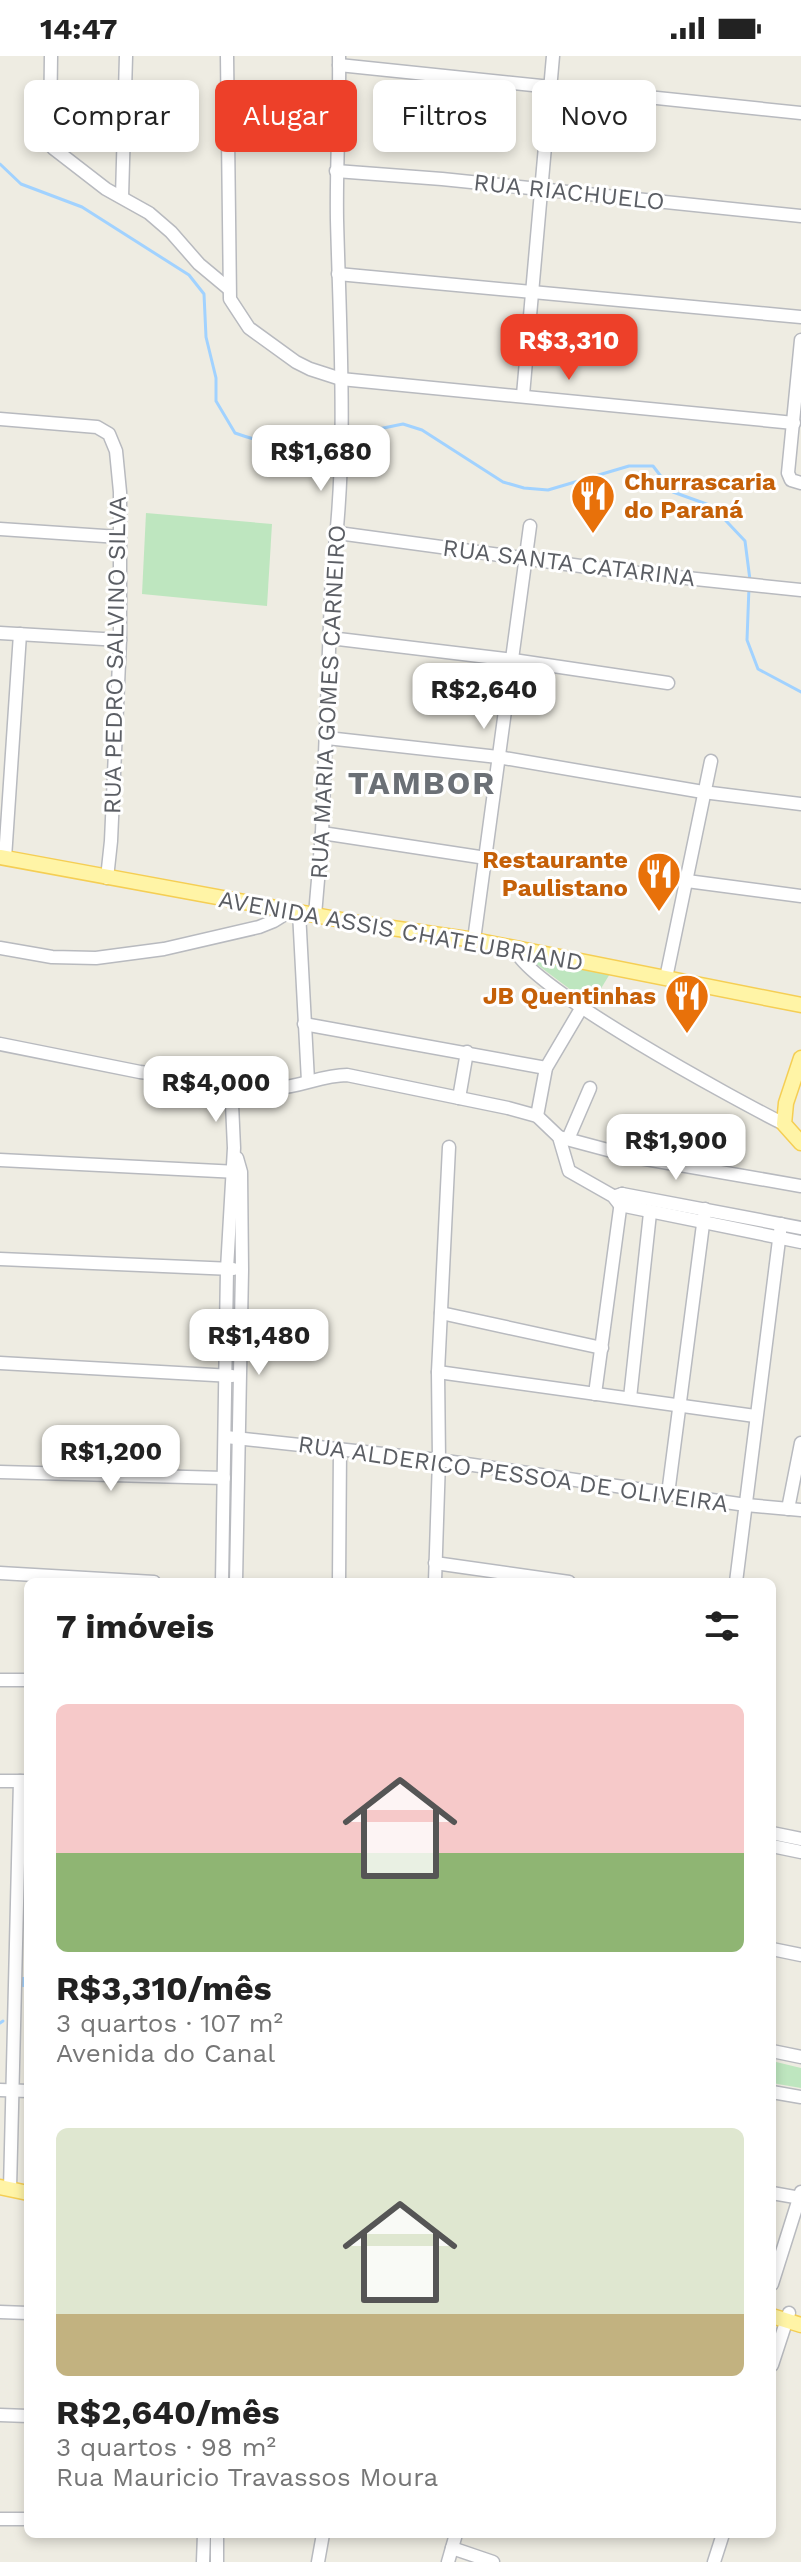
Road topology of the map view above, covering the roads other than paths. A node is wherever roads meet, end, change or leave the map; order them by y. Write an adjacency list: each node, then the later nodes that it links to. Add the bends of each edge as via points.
1 (51, 56): 13 (street, via 53,148)
2 (126, 56): 13 (street)
3 (227, 56): 16 (street)
4 (553, 56): 6 (street)
5 (339, 61): 7 (street); 11 (street, RUA MARIA GOMES CARNEIRO)
6 (551, 80)
7 (532, 85)
8 (656, 98): 9 (street)
9 (801, 113)
10 (545, 152): 12 (street)
11 (336, 171): 12 (street, RUA RIACHUELO); 15 (street, RUA MARIA GOMES CARNEIRO)
12 (541, 190): 14 (street, RUA RIACHUELO); 17 (street)
13 (122, 197): 16 (street, via 158,220)
14 (801, 216)
15 (338, 274): 17 (street); 21 (street, RUA MARIA GOMES CARNEIRO)
16 (229, 289): 21 (street, via 249,328 296,362)
17 (531, 291): 18 (street); 22 (street)
18 (801, 317)
19 (801, 340): 20 (street)
20 (800, 363): 24 (street)
21 (341, 379): 22 (street); 28 (street, RUA MARIA GOMES CARNEIRO)
22 (523, 395): 24 (street)
23 (0, 419): 29 (street, RUA PEDRO SALVINO SILVA, via 97,427 109,434 120,492)
24 (794, 423): 25 (street, via 788,473 789,479)
25 (799, 482)
26 (530, 526): 30 (street)
27 (0, 529): 29 (street)
28 (338, 533): 30 (street, RUA SANTA CATARINA); 34 (street, RUA MARIA GOMES CARNEIRO)
29 (119, 537): 35 (street, RUA PEDRO SALVINO SILVA)
30 (525, 558): 31 (street, RUA SANTA CATARINA); 36 (street)
31 (801, 590)
32 (0, 633): 33 (street)
33 (20, 634): 35 (street); 44 (street)
34 (330, 638): 36 (street); 38 (street, RUA MARIA GOMES CARNEIRO)
35 (120, 640): 46 (street, RUA PEDRO SALVINO SILVA)
36 (513, 660): 37 (street); 39 (street)
37 (668, 683)
38 (327, 738): 39 (street); 43 (street, RUA MARIA GOMES CARNEIRO)
39 (498, 757): 41 (street); 45 (street)
40 (711, 761): 41 (street)
41 (703, 792): 42 (street); 47 (street)
42 (801, 804)
43 (322, 833): 45 (street); 50 (street, RUA MARIA GOMES CARNEIRO)
44 (3, 857): 46 (main road, AVENIDA ASSIS CHATEUBRIAND)
45 (486, 858): 51 (street)
46 (107, 878): 49 (main road, AVENIDA ASSIS CHATEUBRIAND)
47 (687, 881): 48 (street); 54 (street)
48 (801, 896)
49 (294, 912): 50 (main road, AVENIDA ASSIS CHATEUBRIAND); 52 (street, via 259,927 127,955 73,959); 57 (street)
50 (315, 915): 51 (main road, AVENIDA ASSIS CHATEUBRIAND)
51 (474, 940): 53 (main road, AVENIDA ASSIS CHATEUBRIAND)
52 (0, 948)
53 (515, 949): 54 (main road, AVENIDA ASSIS CHATEUBRIAND); 56 (street, via 524,963)
54 (666, 978): 55 (main road, AVENIDA ASSIS CHATEUBRIAND)
55 (801, 1005)
56 (582, 1007): 61 (street); 67 (street, via 679,1068)
57 (304, 1024): 59 (street); 62 (street)
58 (0, 1044): 63 (street, via 140,1072)
59 (467, 1052): 61 (street); 65 (street)
60 (801, 1058): 67 (main road)
61 (546, 1068): 66 (street)
62 (308, 1081): 63 (street, via 287,1088); 65 (street, via 347,1075)
63 (231, 1082): 72 (street)
64 (590, 1088): 68 (street)
65 (459, 1098): 66 (street)
66 (537, 1116): 68 (street)
67 (784, 1124): 69 (main road)
68 (564, 1138): 73 (street, via 634,1157); 74 (street, via 569,1171)
69 (801, 1143)
70 (449, 1147): 85 (street)
71 (0, 1160): 72 (street)
72 (237, 1172): 83 (street); 84 (street)
73 (801, 1186)
74 (619, 1198): 75 (street); 76 (street); 86 (street)
75 (705, 1209): 77 (street); 78 (street)
76 (650, 1213): 77 (street); 92 (street)
77 (702, 1223): 80 (street); 93 (street)
78 (781, 1224): 79 (street); 80 (street)
79 (801, 1228)
80 (778, 1238): 81 (street); 94 (street)
81 (801, 1242)
82 (0, 1259): 83 (street)
83 (227, 1269): 84 (street); 89 (street)
84 (242, 1270): 90 (street)
85 (441, 1313): 86 (street); 88 (street)
86 (602, 1348): 91 (street)
87 (0, 1363): 89 (street)
88 (438, 1372): 91 (street); 99 (street)
89 (226, 1376): 90 (street); 95 (street)
90 (241, 1376): 96 (street)
91 (595, 1394): 92 (street)
92 (630, 1398): 93 (street)
93 (680, 1406): 94 (street); 102 (street)
94 (755, 1416): 103 (street)
95 (226, 1437): 96 (street, RUA ALDERICO PESSOA DE OLIVEIRA); 101 (street)
96 (240, 1439): 98 (street, RUA ALDERICO PESSOA DE OLIVEIRA); 109 (street)
97 (801, 1443): 104 (street)
98 (340, 1449): 99 (street, RUA ALDERICO PESSOA DE OLIVEIRA); 110 (street)
99 (439, 1460): 102 (street, RUA ALDERICO PESSOA DE OLIVEIRA); 105 (street)
100 (0, 1472): 101 (street)
101 (224, 1478): 108 (street)
102 (668, 1494): 103 (street, RUA ALDERICO PESSOA DE OLIVEIRA)
103 (746, 1505): 104 (street, RUA ALDERICO PESSOA DE OLIVEIRA); 113 (street)
104 (794, 1510)
105 (435, 1563): 111 (street); 112 (street)
106 (0, 1573): 107 (street)
107 (86, 1578)
108 (222, 1578)
109 (236, 1578)
110 (339, 1578)
111 (435, 1578)
112 (541, 1578)
113 (737, 1578)
114 (0, 1680): 115 (street)
115 (24, 1680)
116 (0, 1781): 117 (street)
117 (24, 1781): 126 (street)
118 (776, 1834): 119 (street)
119 (801, 1839)
120 (776, 1847): 121 (street)
121 (801, 1852)
122 (776, 1950): 123 (street)
123 (801, 1955)
124 (776, 2052): 125 (street)
125 (801, 2057)
126 (6, 2090): 129 (street)
127 (776, 2093): 128 (street)
128 (801, 2097)
129 (5, 2188)
130 (776, 2193): 131 (street)
131 (800, 2196): 132 (street)
132 (776, 2271)
133 (0, 2312): 134 (street)
134 (24, 2313)
135 (790, 2318): 136 (street)
136 (776, 2355)
137 (0, 2415): 138 (street)
138 (24, 2416)
139 (0, 2519): 140 (street)
140 (24, 2519)
141 (204, 2538): 147 (street)
142 (217, 2538): 148 (street)
143 (322, 2538): 149 (street)
144 (455, 2538): 146 (street)
145 (722, 2538): 152 (street)
146 (452, 2548): 150 (street); 151 (street)
147 (203, 2562)
148 (217, 2562)
149 (318, 2562)
150 (448, 2562)
151 (493, 2562)
152 (714, 2562)

